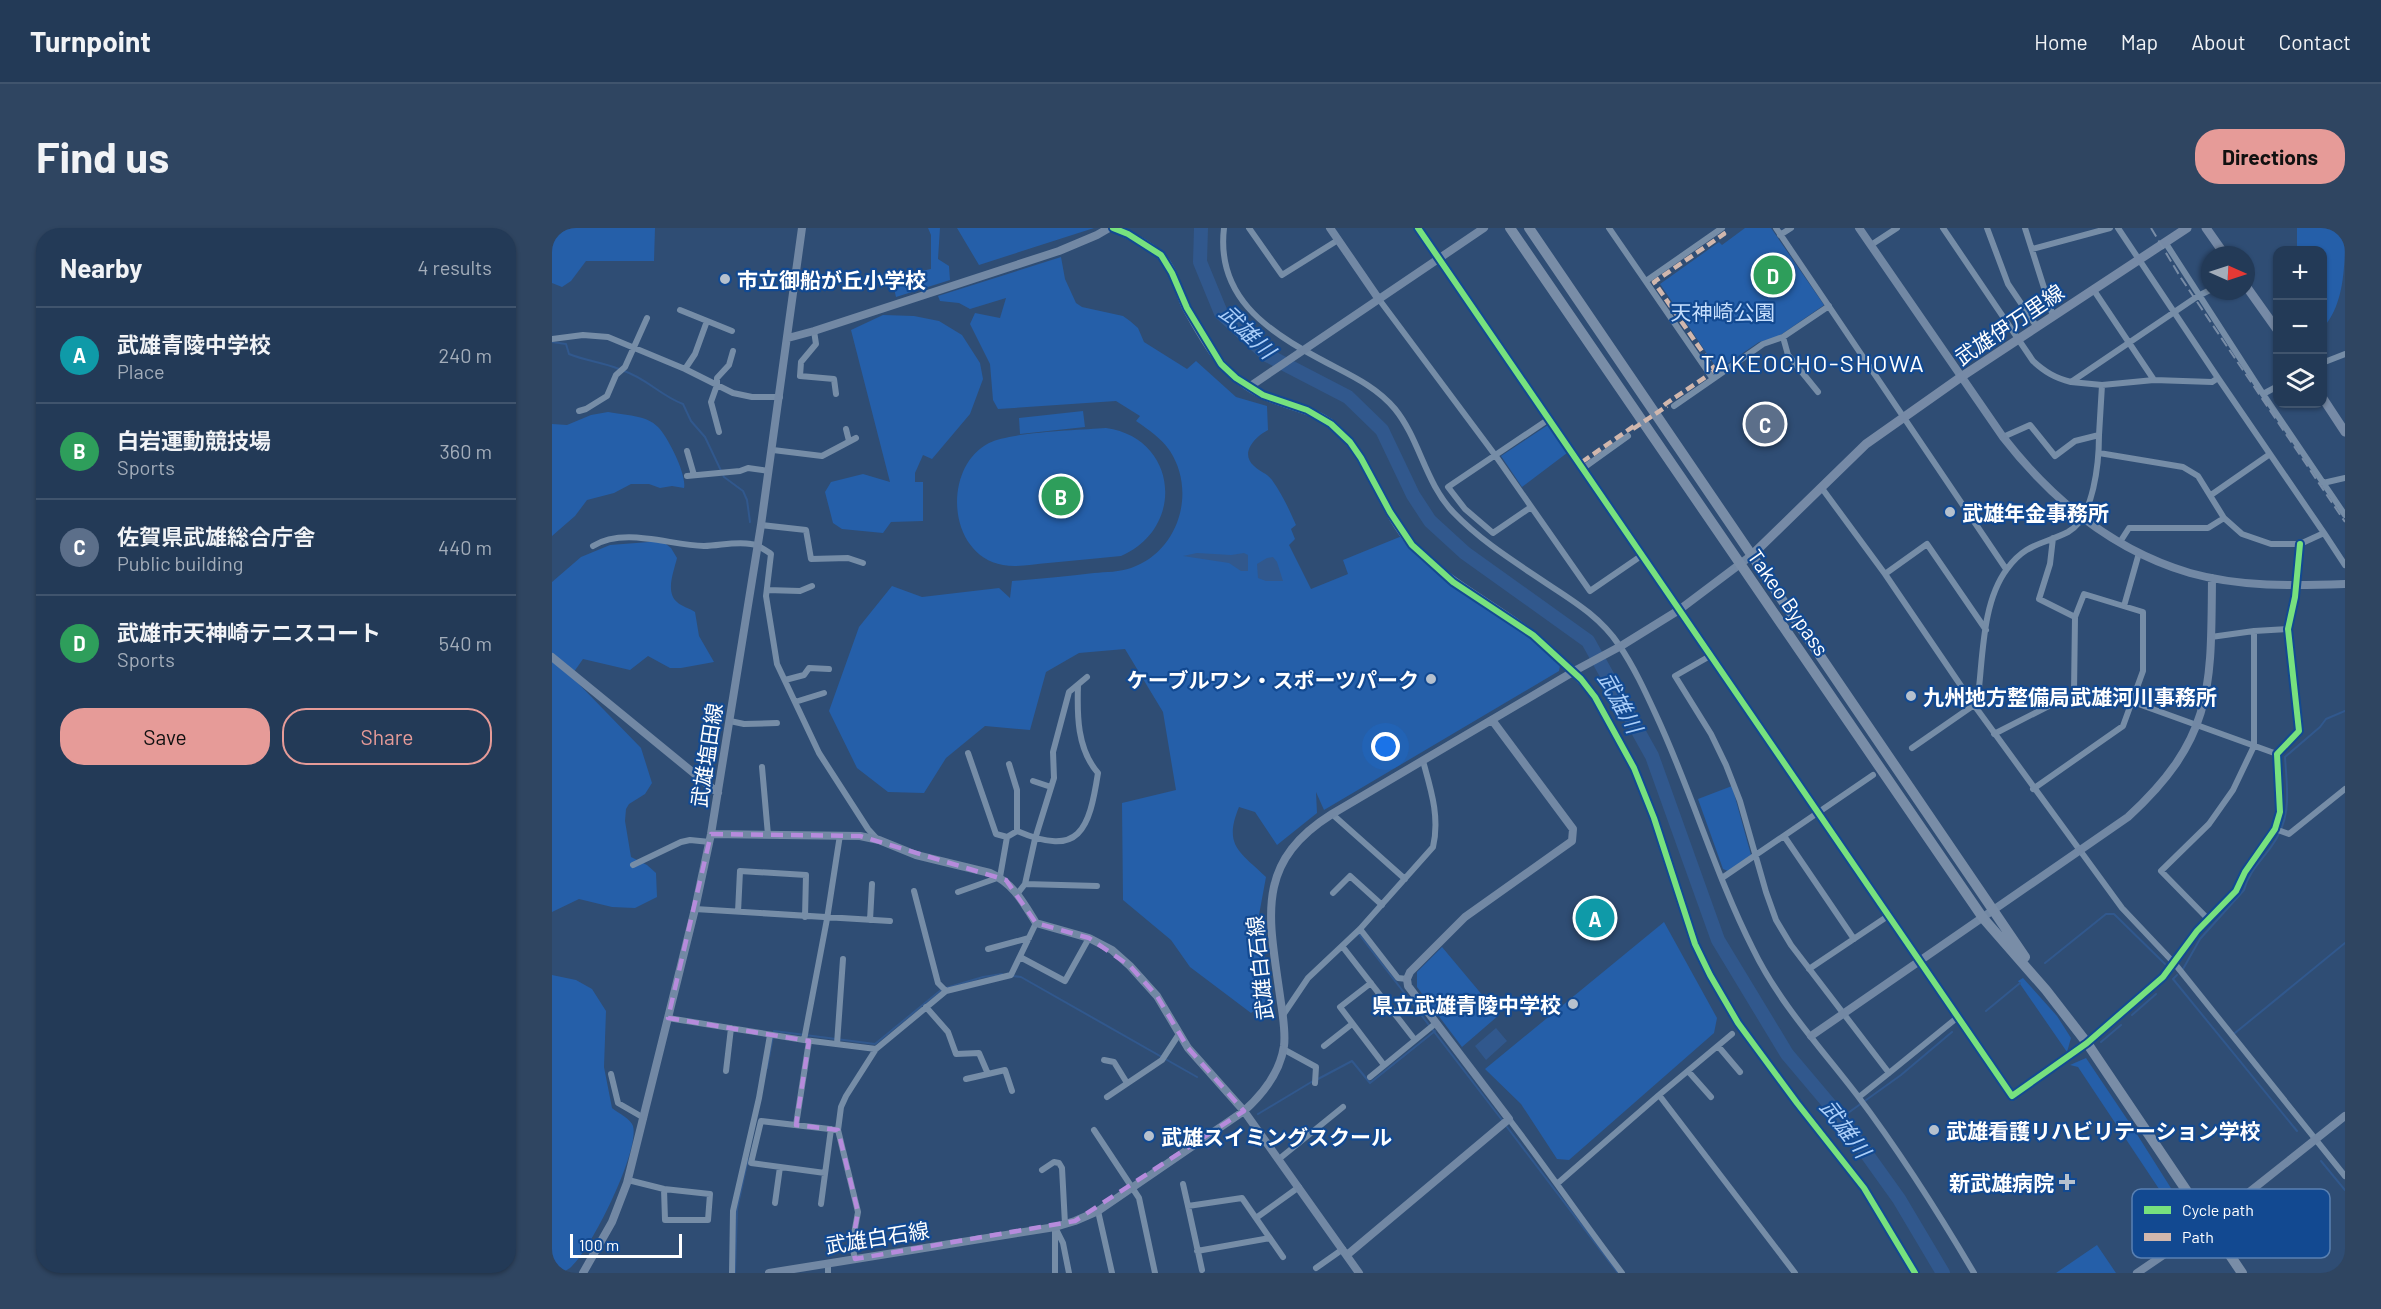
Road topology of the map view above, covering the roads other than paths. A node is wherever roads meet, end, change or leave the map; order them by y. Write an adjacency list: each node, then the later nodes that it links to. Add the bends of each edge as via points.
1 (802, 228): 49 (street, 武雄塩田線)
2 (1111, 228): 47 (street, via 1059,251); 66 (street, via 1161,255 1187,309 1221,364)
3 (1224, 228): 55 (street, via 1223,259 1230,282 1245,306)
4 (1249, 228): 25 (street, via 1282,275)
5 (1330, 228): 25 (street)
6 (1418, 228): 30 (street)
7 (1484, 228): 30 (street)
8 (1510, 228): 109 (highway, Takeo Bypass)
9 (1529, 228): 106 (highway, Takeo Bypass)
10 (1619, 228): 23 (street)
11 (1776, 228): 24 (street)
12 (1791, 228): 24 (street)
13 (1859, 228): 27 (street)
14 (1897, 228): 27 (street)
15 (1943, 228): 51 (street)
16 (1988, 228): 45 (street, via 2008,284)
17 (2025, 228): 29 (street)
18 (2110, 228): 29 (street)
19 (2118, 228): 31 (street)
20 (2187, 228): 26 (main road, 武雄伊万里線)
21 (2206, 228): 28 (main road)
22 (1717, 229): 32 (street)
23 (1611, 230): 32 (street)
24 (1780, 235): 38 (street)
25 (1338, 240): 36 (street)
26 (2165, 242): 31 (main road, 武雄伊万里線); 35 (street)
27 (1871, 245): 59 (street)
28 (2219, 246)
29 (2032, 249): 41 (street)
30 (1438, 259): 36 (street); 76 (street)
31 (2137, 260): 33 (main road, 武雄伊万里線); 40 (street)
32 (1646, 281): 61 (street)
33 (2093, 289): 41 (main road, 武雄伊万里線); 52 (street)
34 (2201, 294): 35 (street)
35 (2198, 296): 40 (street); 70 (street)
36 (1378, 298): 55 (street); 87 (street)
37 (2255, 299): 44 (main road)
38 (1829, 306): 48 (street); 75 (street)
39 (680, 310): 43 (street)
40 (2173, 313): 52 (street); 60 (street)
41 (2053, 316): 45 (main road, 武雄伊万里線)
42 (647, 318): 53 (street)
43 (707, 321): 46 (street); 58 (street)
44 (2273, 325)
45 (2037, 327): 51 (main road, 武雄伊万里線)
46 (732, 331)
47 (814, 331): 49 (street); 69 (street, via 816,344 801,362 800,376 834,379)
48 (1783, 337): 61 (street, via 1763,344); 68 (street, via 1788,355)
49 (788, 338): 71 (street, 武雄塩田線)
50 (552, 339): 53 (street, via 597,335)
51 (2017, 340): 59 (main road, 武雄伊万里線); 63 (street, via 2046,373)
52 (2129, 343): 62 (street); 63 (street)
53 (633, 347): 58 (street); 74 (street, via 607,396)
54 (733, 351): 64 (street)
55 (1300, 351): 66 (street); 126 (street, via 1374,388 1396,410 1427,476 1451,511 1483,541 1593,614)
56 (2345, 354): 57 (street)
57 (2327, 361)
58 (685, 369): 64 (street)
59 (1961, 378): 75 (main road, 武雄伊万里線); 82 (street)
60 (2218, 378): 62 (street, via 2212,382); 86 (street)
61 (1713, 379): 73 (street)
62 (2154, 380): 65 (street)
63 (2071, 382): 65 (street)
64 (717, 385): 71 (street, via 741,396); 78 (street, via 711,402)
65 (2103, 385): 80 (street)
66 (1249, 387): 130 (street, via 1331,424 1361,458 1412,545 1453,582 1533,635)
67 (2273, 388): 70 (street)
68 (1818, 392)
69 (836, 394)
70 (2263, 394): 91 (street)
71 (780, 397): 83 (street, 武雄塩田線)
72 (2327, 405): 79 (main road)
73 (1674, 406)
74 (579, 411)
75 (1904, 417): 92 (main road, 武雄伊万里線, via 1866,444); 111 (street)
76 (1549, 419): 87 (street); 88 (street)
77 (846, 429): 83 (street, via 852,439 822,456)
78 (719, 432)
79 (2345, 432)
80 (2099, 435): 82 (street, via 2075,441 2055,456 2030,425); 85 (street)
81 (1628, 436): 88 (street)
82 (2003, 437): 97 (street, via 2029,470)
83 (772, 450): 89 (street, 武雄塩田線)
84 (687, 452): 89 (street, via 690,476 748,468)
85 (2099, 453): 93 (street, via 2183,467 2198,477); 97 (street, via 2094,487)
86 (2270, 454): 93 (street); 99 (street)
87 (1495, 455): 94 (street); 94 (street, via 1448,488 1464,508 1494,533)
88 (1582, 469): 107 (street)
89 (770, 471): 98 (street, 武雄塩田線)
90 (2345, 478): 91 (street)
91 (2323, 483): 95 (street)
92 (1821, 487): 106 (main road, 武雄伊万里線); 113 (street)
93 (2211, 495): 96 (street)
94 (1531, 507): 107 (street, via 1590,591)
95 (2345, 515)
96 (2224, 518): 101 (street, via 2208,528 2129,528); 102 (street, via 2242,534 2271,544)
97 (2081, 519): 100 (street, via 2070,531); 101 (street)
98 (761, 525): 103 (street, 武雄塩田線); 108 (street, via 806,530 811,559 848,558)
99 (2324, 533): 102 (street); 110 (street)
100 (2053, 538): 111 (street, via 2027,548); 121 (street, via 2039,599)
101 (2120, 542): 105 (street)
102 (2300, 544): 112 (street)
103 (758, 545): 104 (street, via 705,546 631,537 603,540); 117 (street, via 771,554); 140 (street, 武雄塩田線)
104 (593, 546)
105 (2139, 552): 114 (street); 119 (street)
106 (1752, 555): 109 (street, 武雄白石線); 183 (highway, Takeo Bypass)
107 (1641, 556): 120 (street)
108 (863, 563)
109 (1740, 565): 120 (street, 武雄白石線); 187 (highway, Takeo Bypass)
110 (2345, 565)
111 (2006, 569): 123 (street, via 1991,596)
112 (2298, 572)
113 (1885, 574): 123 (street, via 1927,544); 138 (street)
114 (2212, 578): 115 (street, via 2272,585); 125 (street)
115 (2345, 584)
116 (812, 586): 117 (street, via 800,591)
117 (767, 590): 132 (street, via 777,664)
118 (2295, 597): 122 (street)
119 (2124, 606): 121 (street, via 2084,594); 137 (street, via 2143,612 2143,671)
120 (1679, 610): 126 (street, 武雄白石線); 127 (street)
121 (2075, 617): 135 (street)
122 (2288, 628): 124 (street); 147 (street, via 2299,730)
123 (1986, 631): 138 (street)
124 (2254, 631): 125 (street); 144 (street)
125 (2211, 637): 142 (street, via 2210,672)
126 (1620, 647): 130 (street, 武雄白石線); 172 (street, via 1639,678 1680,766)
127 (1710, 656): 157 (street); 169 (street, via 1675,676 1726,765)
128 (552, 657): 156 (street)
129 (829, 669): 132 (street, via 809,668 804,675)
130 (1575, 671): 139 (street, 武雄白石線); 294 (street, via 1595,697 1634,768 1695,944 1710,975 1738,1023 1864,1188)
131 (1087, 677): 133 (street)
132 (785, 680): 136 (street)
133 (1078, 685): 153 (street, via 1069,692 1053,752); 166 (street, via 1081,737 1089,763 1098,773 1088,821 1082,831 1062,842)
134 (824, 693): 136 (street)
135 (2074, 693): 137 (street, via 2108,693); 143 (street)
136 (795, 702): 167 (street, via 819,753)
137 (2132, 702): 142 (street); 154 (street, via 2123,726)
138 (1974, 705): 143 (street); 145 (street)
139 (1492, 720): 148 (street, 武雄白石線); 204 (street, via 1573,830 1572,841 1465,917)
140 (730, 721): 141 (street); 156 (street, 武雄塩田線)
141 (777, 723)
142 (2198, 725): 144 (street); 168 (street, via 2186,751 2151,796 2128,818)
143 (1994, 734): 154 (street)
144 (2254, 746): 147 (street); 189 (street, via 2233,790 2209,824 2161,871)
145 (1912, 748)
146 (968, 753): 164 (street, via 996,834)
147 (2277, 754): 159 (street, via 2280,812)
148 (1422, 761): 158 (street, 武雄白石線); 173 (street, via 1434,800 1434,847)
149 (1009, 764): 160 (street, via 1017,790)
150 (762, 767): 161 (street)
151 (1872, 775): 157 (street)
152 (1033, 781): 153 (street)
153 (1051, 787): 166 (street)
154 (2033, 789): 168 (street)
155 (2345, 789): 159 (street, via 2289,834)
156 (718, 793): 165 (street, 武雄塩田線)
157 (1817, 813): 163 (street); 185 (street)
158 (1332, 814): 173 (street); 210 (street, 武雄白石線, via 1291,848 1272,892 1270,922)
159 (2275, 829): 189 (street, via 2236,891)
160 (1017, 831): 164 (street); 166 (street)
161 (768, 835): 162 (street); 165 (street)
162 (840, 835): 167 (street); 188 (street)
163 (1784, 836): 169 (street); 196 (street)
164 (1007, 837): 171 (street)
165 (710, 838): 170 (street, via 681,842); 182 (street, 武雄塩田線)
166 (1035, 839): 174 (street)
167 (879, 840): 171 (street, via 916,855)
168 (2080, 851): 183 (street); 202 (street, via 2122,908)
169 (1755, 856): 172 (street); 203 (street, via 1776,920)
170 (633, 865)
171 (1000, 877): 178 (street); 179 (street)
172 (1722, 878): 219 (street, via 1753,950 1778,994)
173 (1405, 879): 181 (street)
174 (1025, 884): 176 (street); 179 (street)
175 (872, 885): 190 (street)
176 (1097, 886)
177 (914, 891): 207 (street, via 938,983)
178 (958, 892)
179 (1017, 893): 192 (street)
180 (1333, 893): 181 (street, via 1350,876)
181 (1382, 905): 193 (street)
182 (695, 909): 184 (street); 212 (street, 武雄塩田線)
183 (1994, 910): 187 (street); 206 (highway, Takeo Bypass)
184 (738, 912): 186 (street); 186 (street, via 740,871 806,874)
185 (1888, 916): 196 (street); 201 (street)
186 (805, 917): 188 (street)
187 (1983, 918): 201 (street); 206 (highway, Takeo Bypass)
188 (827, 919): 190 (street); 220 (street)
189 (2208, 919): 202 (street)
190 (870, 921): 191 (street)
191 (890, 921)
192 (1036, 923): 194 (street); 195 (street)
193 (1360, 930): 197 (street); 204 (street, via 1398,978)
194 (1029, 938): 198 (street); 199 (street)
195 (1089, 938): 199 (street, via 1065,981); 216 (street, via 1130,966 1158,996)
196 (1854, 939): 203 (street)
197 (1342, 946): 205 (street); 210 (street, via 1308,978)
198 (988, 949)
199 (1020, 957): 207 (street, via 1011,975)
200 (843, 959): 223 (street)
201 (1920, 961): 209 (street); 211 (street)
202 (2175, 964): 222 (street); 253 (street)
203 (1809, 969): 209 (street)
204 (1407, 979): 214 (street)
205 (1371, 982): 213 (street, via 1340,1007); 221 (street)
206 (2046, 990): 222 (highway, Takeo Bypass)
207 (946, 992): 208 (street)
208 (926, 1007): 226 (street); 235 (street, via 948,1032 956,1054 979,1053)
209 (1842, 1014): 219 (street); 233 (street)
210 (1283, 1015): 227 (street, 武雄白石線)
211 (1958, 1017): 222 (street, via 2012,1096); 233 (street)
212 (668, 1018): 215 (street); 248 (street, 武雄塩田線)
213 (1352, 1024): 224 (street); 229 (street)
214 (1432, 1025): 221 (street); 249 (street)
215 (731, 1028): 218 (street); 230 (street)
216 (1179, 1034): 239 (street, via 1164,1058); 246 (street)
217 (1732, 1034): 225 (street)
218 (770, 1035): 220 (street); 285 (street, via 733,1210)
219 (1811, 1036): 244 (street)
220 (806, 1040): 223 (street); 250 (street)
221 (1415, 1040): 229 (street)
222 (2087, 1043): 265 (highway, Takeo Bypass)
223 (837, 1044): 226 (street)
224 (1324, 1046)
225 (1718, 1047): 231 (street); 232 (street)
226 (876, 1049): 251 (street, via 846,1096)
227 (1283, 1049): 238 (street, via 1316,1067); 246 (street, 武雄白石線, via 1268,1086)
228 (1104, 1060): 239 (street, via 1114,1062)
229 (1384, 1065): 236 (street)
230 (726, 1071)
231 (1688, 1071): 241 (street); 243 (street)
232 (1740, 1072)
233 (1889, 1073): 244 (street)
234 (611, 1074): 248 (street, via 618,1103)
235 (988, 1074): 237 (street); 240 (street, via 1005,1070)
236 (1370, 1077)
237 (966, 1078)
238 (1316, 1080)
239 (1127, 1083): 242 (street)
240 (1012, 1091)
241 (1659, 1095): 260 (street); 293 (street)
242 (1107, 1097)
243 (1711, 1097)
244 (1858, 1097): 295 (street, via 1933,1202)
245 (1343, 1107): 254 (street)
246 (1244, 1111): 254 (street); 263 (street, 武雄白石線)
247 (2345, 1116): 253 (street)
248 (644, 1118): 259 (street, 武雄塩田線)
249 (1509, 1119): 260 (street); 276 (street)
250 (796, 1125): 251 (street); 255 (street, via 761,1121 751,1163)
251 (835, 1130): 257 (street); 280 (street, via 858,1212 852,1245)
252 (1094, 1131): 263 (street)
253 (2315, 1141): 258 (street); 266 (street)
254 (1279, 1159): 262 (street)
255 (780, 1167): 257 (street); 267 (street)
256 (1042, 1170): 272 (street, via 1054,1162 1062,1168)
257 (825, 1173): 268 (street)
258 (2345, 1176)
259 (628, 1180): 264 (street); 284 (street, 武雄塩田線, via 612,1222)
260 (1558, 1183): 292 (street)
261 (1184, 1184): 269 (street)
262 (1299, 1187): 271 (street); 276 (street)
263 (1131, 1188): 270 (street, 武雄白石線); 290 (street, via 1139,1198)
264 (664, 1189): 264 (street, via 710,1194 708,1220 665,1220)
265 (2185, 1189)
266 (2254, 1189)
267 (775, 1203)
268 (821, 1203)
269 (1188, 1206): 271 (street, via 1242,1198); 275 (street)
270 (1098, 1211): 272 (street, 武雄白石線); 289 (street)
271 (1256, 1218): 274 (street)
272 (1065, 1224): 273 (street, 武雄白石線)
273 (1055, 1227): 280 (street, 武雄白石線); 287 (street); 288 (street)
274 (1270, 1238): 275 (street); 277 (street)
275 (1197, 1251): 283 (street)
276 (1345, 1252): 282 (street); 291 (street)
277 (1283, 1257)
278 (2159, 1258): 296 (street)
279 (2232, 1258): 297 (highway, Takeo Bypass)
280 (855, 1259): 281 (street, 武雄白石線)
281 (828, 1268): 286 (street, 武雄白石線)
282 (1316, 1268)
283 (1202, 1270)
284 (583, 1273)
285 (732, 1273)
286 (769, 1273)
287 (1055, 1273)
288 (1069, 1273)
289 (1112, 1273)
290 (1155, 1273)
291 (1359, 1273)
292 (1622, 1273)
293 (1795, 1273)
294 (1915, 1273)
295 (1974, 1273)
296 (2137, 1273)
297 (2242, 1273)

